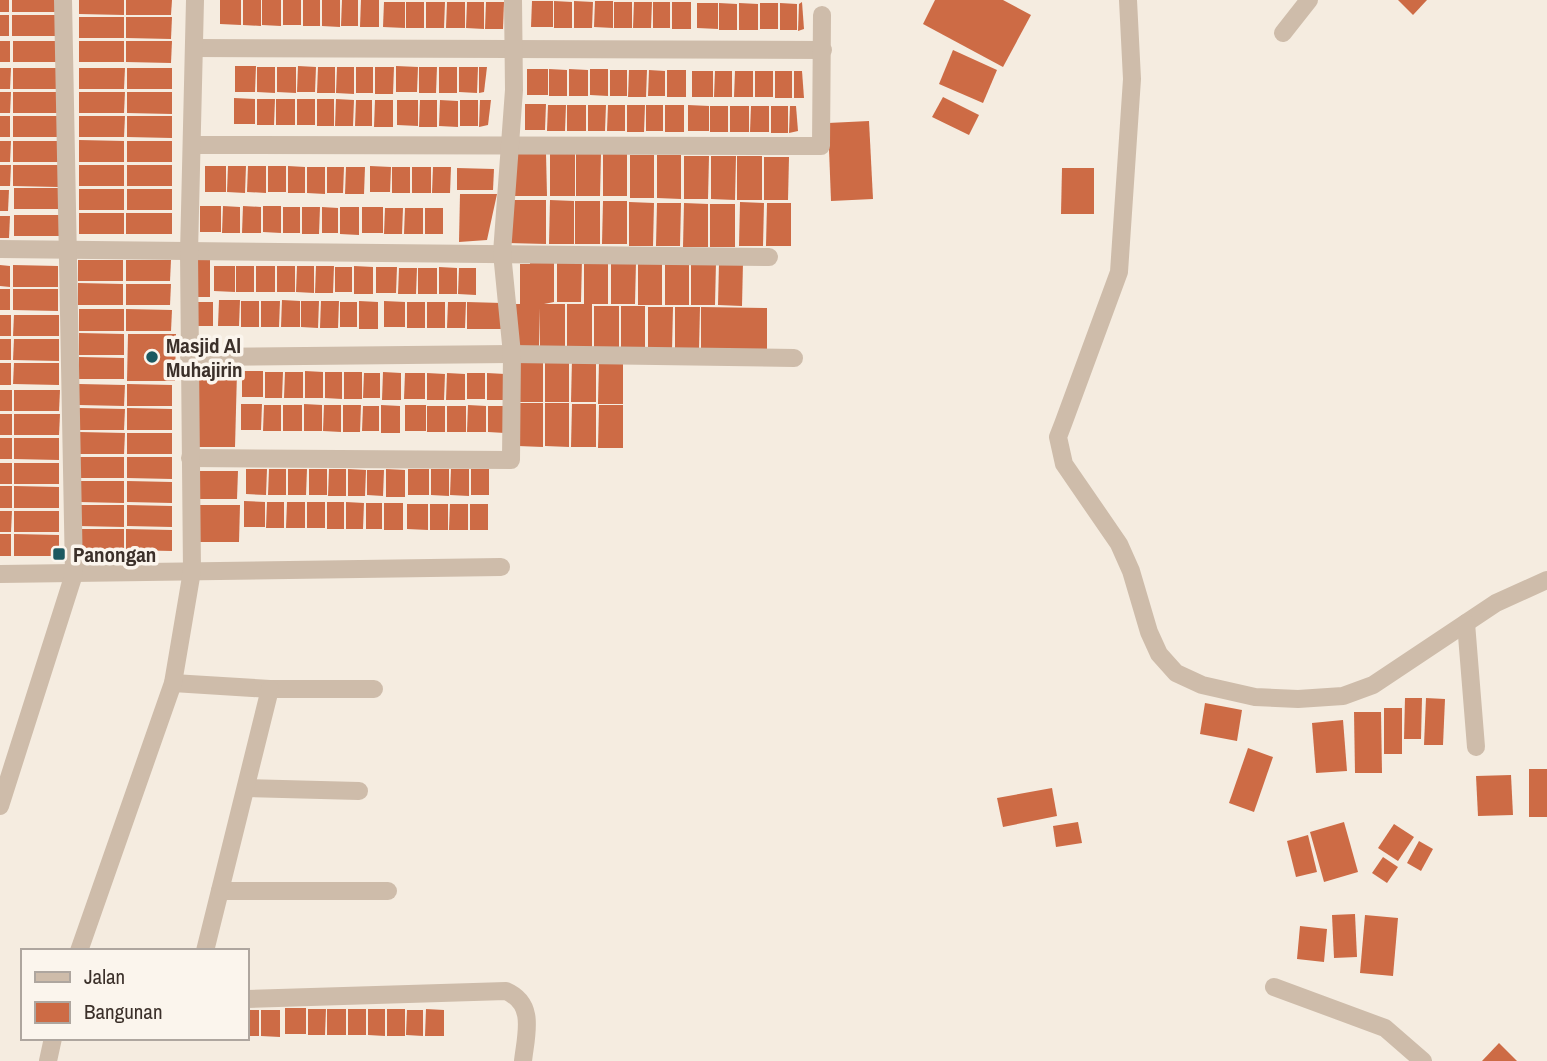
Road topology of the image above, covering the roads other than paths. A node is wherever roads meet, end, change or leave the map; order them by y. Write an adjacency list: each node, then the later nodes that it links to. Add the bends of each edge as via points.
1 (63, 0): 14 (street)
2 (195, 0): 9 (street)
3 (513, 0): 8 (street)
4 (1128, 0): 27 (street, via 1132,79 1119,272 1063,424 1059,448 1064,464 1119,544 1159,654 1175,673 1225,691 1298,699 1343,696 1373,685)
5 (1309, 0): 7 (street)
6 (822, 15): 10 (street)
7 (1283, 33)
8 (514, 47): 9 (street); 10 (street); 12 (street)
9 (194, 48): 11 (street)
10 (822, 50): 12 (street, via 821,146)
11 (192, 145): 12 (street); 15 (street)
12 (511, 145): 16 (street)
13 (0, 249): 14 (street)
14 (66, 252): 15 (street); 25 (street)
15 (189, 253): 16 (street); 19 (street)
16 (502, 253): 17 (street); 18 (street)
17 (769, 257)
18 (512, 354): 19 (street); 20 (street); 21 (street, via 511,460)
19 (189, 357): 21 (street)
20 (794, 358)
21 (190, 458): 23 (street)
22 (500, 567): 23 (street)
23 (192, 571): 25 (street); 28 (street)
24 (0, 574): 25 (street)
25 (74, 574): 34 (street)
26 (1547, 580): 27 (street, via 1496,603)
27 (1466, 623): 31 (street)
28 (173, 683): 29 (street); 37 (street)
29 (270, 689): 30 (street); 32 (street)
30 (374, 689)
31 (1476, 747)
32 (246, 788): 33 (street); 35 (street)
33 (359, 791)
34 (0, 806)
35 (220, 891): 36 (street); 38 (street)
36 (388, 891)
37 (80, 949)
38 (206, 949)
39 (1274, 987): 44 (street, via 1385,1028)
40 (248, 999): 43 (street, via 506,991 525,1005)
41 (53, 1040): 42 (street)
42 (48, 1061)
43 (523, 1061)
44 (1423, 1061)

